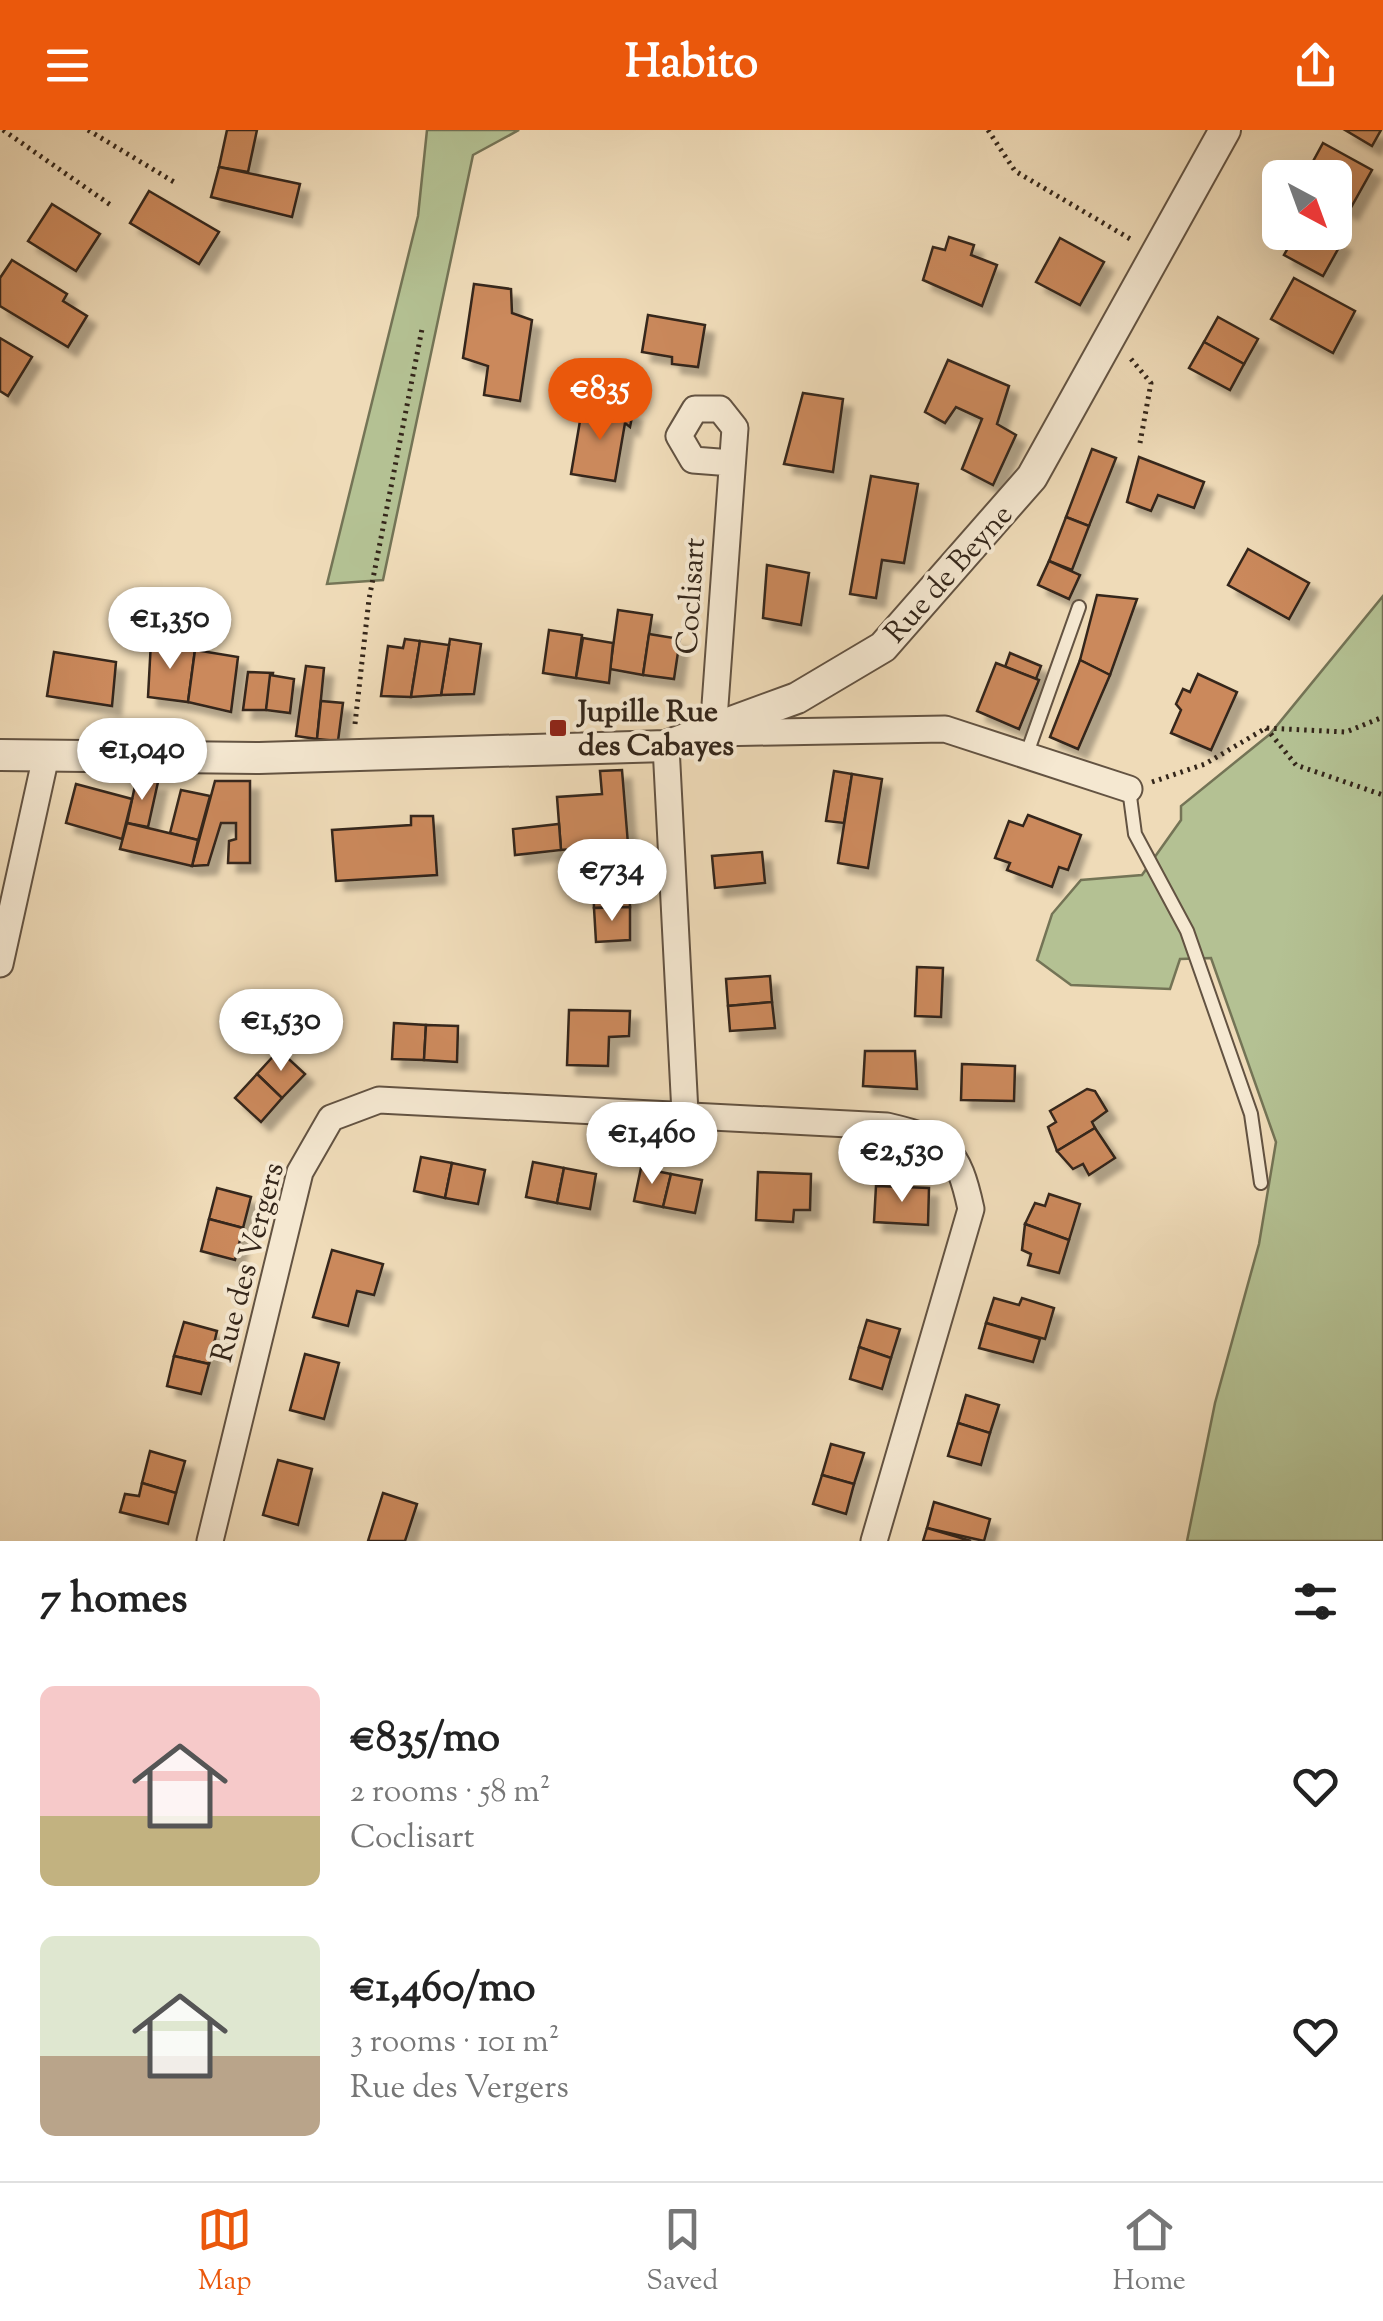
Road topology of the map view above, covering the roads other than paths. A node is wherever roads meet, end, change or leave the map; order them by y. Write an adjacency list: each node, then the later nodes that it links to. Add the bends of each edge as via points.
1 (1224, 130): 4 (street, Rue de Beyne, via 1032,477 883,647 797,698)
2 (732, 463): 4 (street, Coclisart)
3 (1078, 607): 8 (lane)
4 (713, 732): 5 (street, Rue de Beyne); 8 (street, via 945,729)
5 (666, 746): 7 (street, Rue de Beyne, via 259,758); 11 (street)
6 (0, 755): 7 (street, Rue de Beyne)
7 (46, 756): 10 (street)
8 (1026, 756): 9 (street)
9 (1129, 789): 12 (lane, via 1134,834 1187,931 1251,1114)
10 (0, 964)
11 (685, 1113): 13 (street, Rue des Vergers, via 379,1100 331,1118 300,1172); 14 (street, Rue des Vergers, via 887,1126 934,1137 961,1164 971,1209)
12 (1261, 1183)
13 (210, 1541)
14 (874, 1541)

